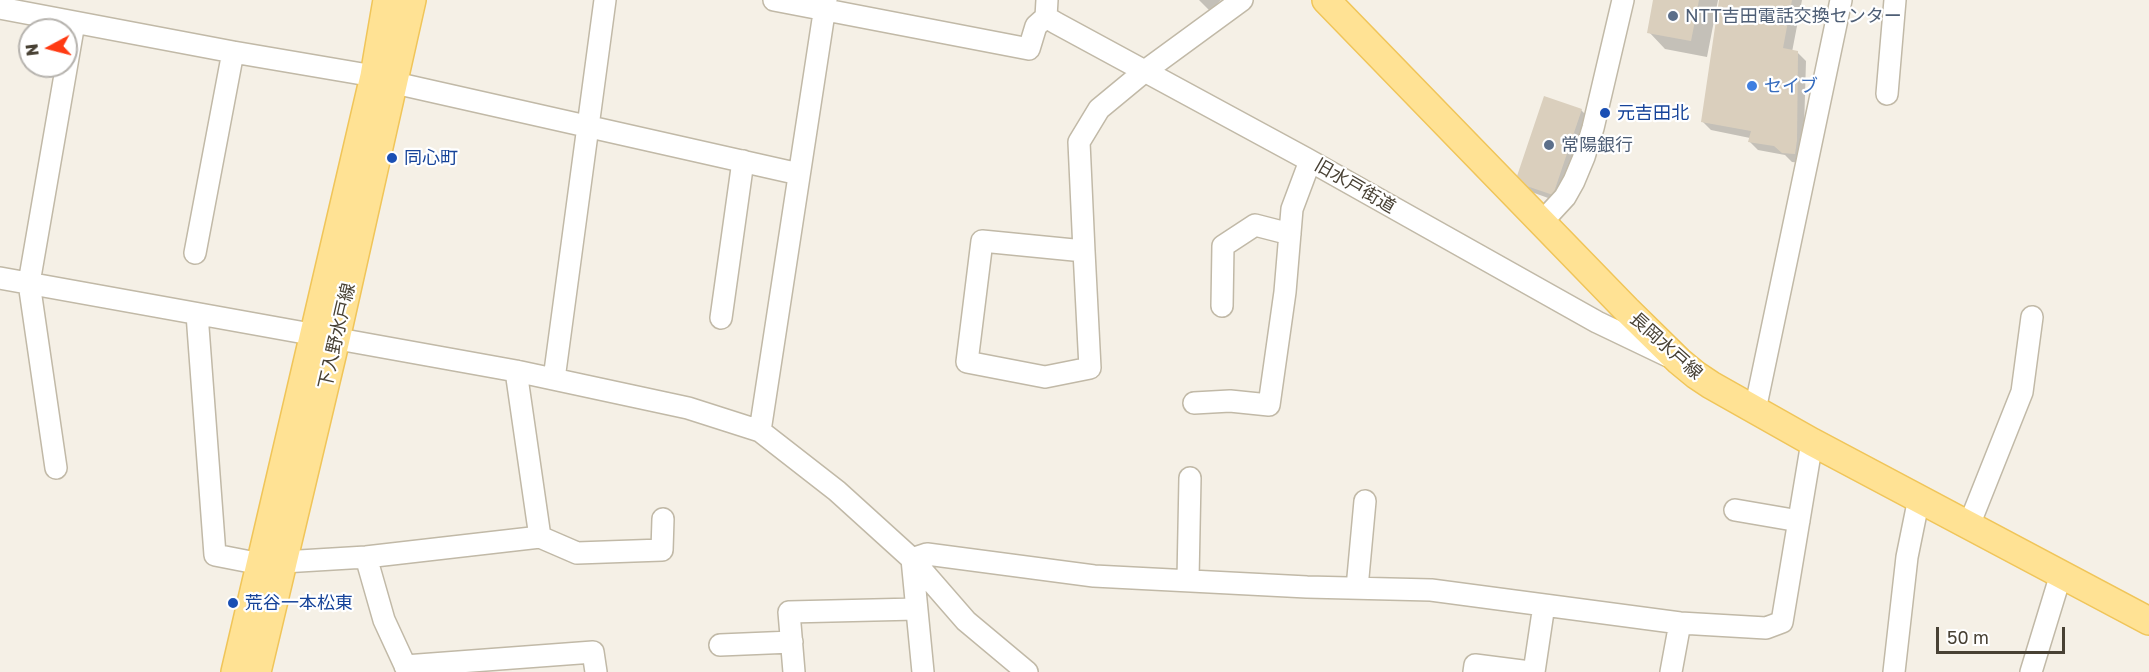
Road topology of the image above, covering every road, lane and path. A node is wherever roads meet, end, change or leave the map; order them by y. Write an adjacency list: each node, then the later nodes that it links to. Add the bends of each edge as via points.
1 (387, 0): 18 (main road, 下入野水戸線)
2 (412, 0): 18 (main road, 下入野水戸線)
3 (605, 0): 20 (street)
4 (774, 0): 10 (street)
5 (1242, 0): 16 (street)
6 (1326, 0): 24 (main road, 長岡水戸線)
7 (1623, 0): 24 (street, via 1584,157 1565,197)
8 (1841, 0): 39 (street)
9 (1895, 0): 19 (street)
10 (825, 5): 12 (street, via 1029,50 1036,26); 23 (street)
11 (0, 8): 13 (street)
12 (1047, 8): 16 (street, 旧水戸街道)
13 (53, 18)
14 (78, 23): 15 (street)
15 (233, 52): 18 (street); 27 (street)
16 (1145, 71): 22 (street, 旧水戸街道); 26 (street, via 1099,109 1079,142)
17 (64, 78): 29 (street)
18 (384, 80): 20 (street); 34 (main road, 下入野水戸線)
19 (1887, 94)
20 (588, 127): 21 (street); 37 (street)
21 (743, 161): 23 (street); 33 (street)
22 (1310, 161): 25 (street, via 1292,209); 35 (street, 旧水戸街道, via 1576,311)
23 (799, 174): 40 (street)
24 (1541, 223): 35 (main road, 長岡水戸線)
25 (1290, 234): 30 (street, via 1256,225 1223,246); 38 (street, via 1269,405)
26 (1084, 251): 26 (street, via 1090,368 1045,377 967,362 982,241)
27 (195, 253)
28 (0, 278): 29 (street)
29 (29, 283): 31 (street); 42 (street)
30 (1222, 306)
31 (197, 314): 34 (street); 53 (street, via 215,555)
32 (2032, 317): 49 (street, via 2022,392)
33 (721, 318)
34 (325, 337): 36 (street); 53 (main road, 下入野水戸線)
35 (1679, 361): 39 (main road, 長岡水戸線)
36 (516, 371): 37 (street); 50 (street)
37 (554, 379): 40 (street, via 688,408)
38 (1194, 403)
39 (1755, 410): 41 (main road, 長岡水戸線)
40 (760, 431): 52 (street, via 837,490)
41 (1812, 442): 44 (main road, 長岡水戸線); 48 (street)
42 (56, 468)
43 (1190, 478): 55 (street)
44 (1919, 498): 49 (main road, 長岡水戸線); 73 (street, via 1907,557)
45 (1365, 501): 56 (street)
46 (1735, 510): 48 (street)
47 (663, 519): 50 (street, via 662,550 577,553)
48 (1799, 521): 60 (street, via 1782,622 1766,628)
49 (1969, 525): 54 (main road, 長岡水戸線)
50 (540, 537): 51 (street)
51 (366, 557): 53 (street); 63 (street, via 384,620)
52 (912, 559): 55 (street, via 927,554 1094,576); 58 (street); 69 (street, via 966,621)
53 (272, 563): 64 (main road, 下入野水戸線); 65 (main road, 下入野水戸線)
54 (2061, 574): 59 (main road, 長岡水戸線); 74 (street)
55 (1188, 579): 56 (street)
56 (1357, 588): 57 (street, via 1441,591)
57 (1544, 605): 60 (street); 71 (street)
58 (916, 609): 61 (street, via 789,612); 68 (street)
59 (2149, 621)
60 (1680, 623): 72 (street)
61 (792, 642): 62 (street); 67 (street)
62 (720, 645)
63 (407, 669): 66 (street, via 593,652)
64 (235, 672)
65 (257, 672)
66 (596, 672)
67 (794, 672)
68 (923, 672)
69 (1027, 672)
70 (1474, 672): 71 (street, via 1475,665)
71 (1532, 672)
72 (1671, 672)
73 (1893, 672)
74 (2031, 672)

